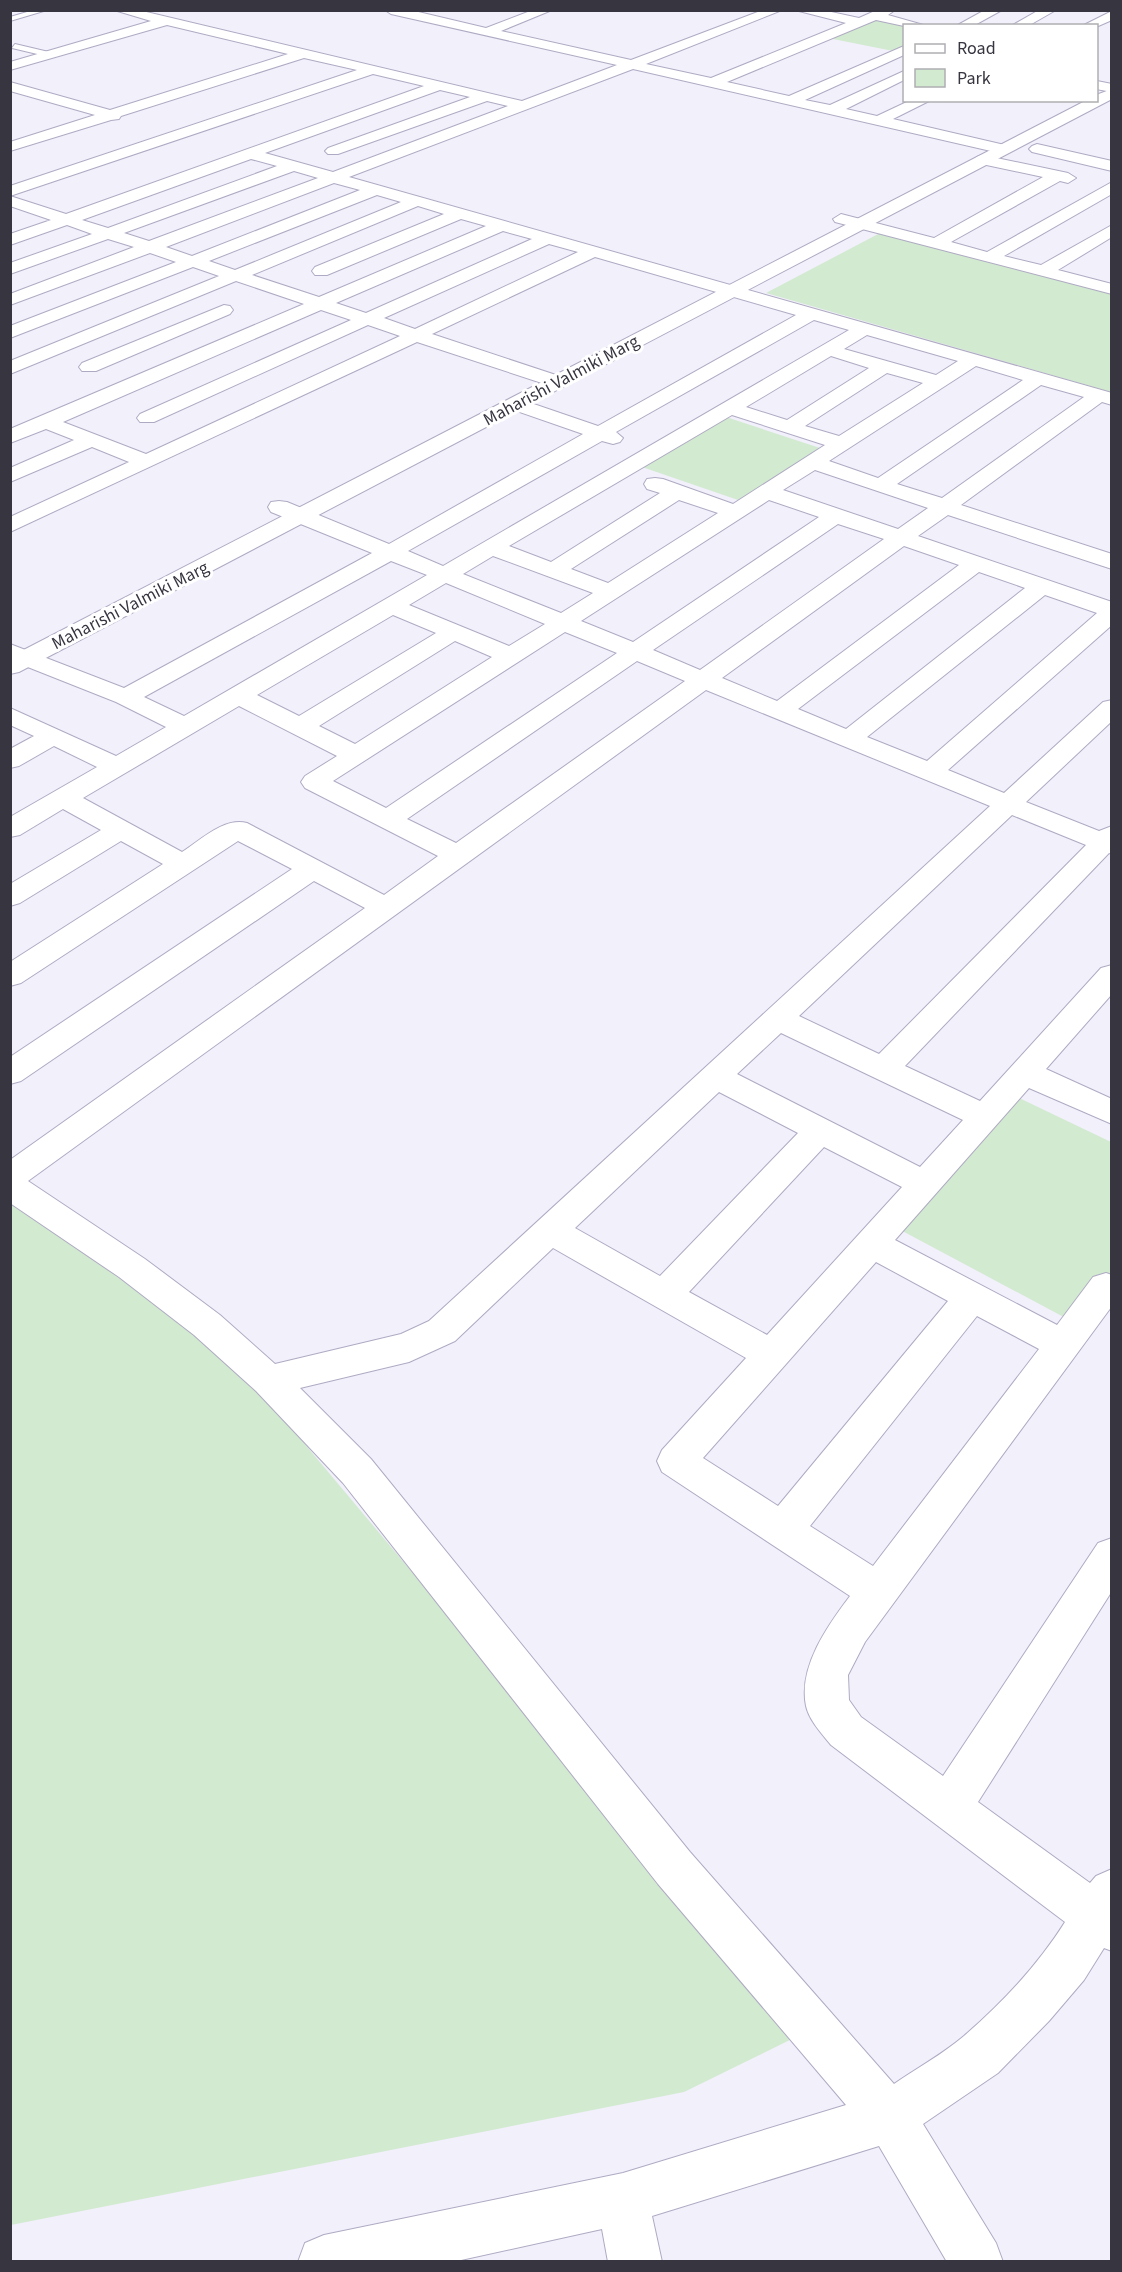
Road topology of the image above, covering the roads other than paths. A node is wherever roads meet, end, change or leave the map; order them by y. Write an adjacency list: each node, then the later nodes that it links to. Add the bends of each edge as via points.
1 (44, 10): 16 (lane)
2 (120, 10): 18 (street)
3 (391, 10): 11 (street)
4 (546, 10): 25 (street)
5 (776, 10): 15 (street)
6 (801, 10): 10 (street)
7 (890, 10): 14 (street)
8 (996, 10): 22 (street)
9 (1050, 10): 23 (street)
10 (825, 12): 20 (street)
11 (419, 13): 21 (street)
12 (479, 14): 21 (street)
13 (1112, 15): 24 (street)
14 (875, 16): 17 (street); 20 (street)
15 (759, 17): 19 (street); 34 (street)
16 (10, 20)
17 (920, 21)
18 (165, 22): 31 (street); 32 (street)
19 (787, 22)
20 (860, 22): 26 (street, via 836,32)
21 (449, 24): 25 (street)
22 (966, 24)
23 (1021, 24)
24 (1092, 24)
25 (487, 32): 34 (street)
26 (819, 33): 27 (street); 37 (street)
27 (848, 43)
28 (15, 46): 32 (lane)
29 (878, 49): 30 (street)
30 (901, 52): 47 (street)
31 (304, 53): 33 (street); 63 (street)
32 (50, 55): 36 (street)
33 (338, 62): 38 (street); 39 (street)
34 (633, 65): 40 (street); 65 (street)
35 (694, 65): 40 (street)
36 (10, 66)
37 (748, 68): 41 (street); 46 (street)
38 (316, 69)
39 (372, 70): 45 (street); 49 (street)
40 (673, 74): 46 (street)
41 (776, 74)
42 (903, 75): 67 (street)
43 (806, 80): 47 (street)
44 (1112, 80): 50 (street)
45 (335, 82): 51 (street); 69 (street)
46 (712, 83): 57 (street)
47 (826, 84): 57 (street)
48 (10, 86): 54 (street)
49 (441, 86): 55 (street); 56 (street)
50 (1098, 86)
51 (363, 88)
52 (382, 93): 56 (street)
53 (1112, 93): 58 (street, Maharishi Valmiki Marg)
54 (45, 96): 62 (street); 64 (street)
55 (485, 96): 65 (street); 77 (street)
56 (404, 99): 77 (street)
57 (790, 100): 67 (street)
58 (1098, 100)
59 (920, 102): 72 (street)
60 (1066, 102): 79 (street, Maharishi Valmiki Marg)
61 (1093, 102): 79 (street, Maharishi Valmiki Marg)
62 (22, 103)
63 (150, 103): 66 (street); 70 (street)
64 (76, 105): 68 (street); 70 (street)
65 (525, 106): 86 (street)
66 (172, 109)
67 (832, 110): 72 (street)
68 (54, 112)
69 (240, 114): 74 (street); 75 (street)
70 (111, 115): 73 (street); 78 (street)
71 (195, 115): 74 (street)
72 (880, 120): 79 (street)
73 (134, 121)
74 (217, 121): 76 (street, via 180,134)
75 (268, 121)
76 (156, 135): 80 (street); 91 (street)
77 (320, 144): 82 (street, via 289,133); 86 (street)
78 (10, 147)
79 (996, 147): 84 (street); 89 (street); 102 (street, Maharishi Valmiki Marg)
80 (182, 150)
81 (1102, 150): 84 (street)
82 (251, 154): 85 (street); 87 (street)
83 (203, 156): 85 (street)
84 (1084, 160): 88 (street)
85 (226, 163): 99 (street)
86 (375, 163): 90 (street)
87 (293, 166): 90 (street); 105 (street)
88 (1112, 166)
89 (1057, 176): 93 (street); 108 (street)
90 (336, 178): 92 (street); 109 (street)
91 (37, 182): 94 (street); 95 (street)
92 (377, 189): 98 (street); 113 (street)
93 (1100, 189): 111 (street)
94 (66, 190)
95 (10, 191)
96 (84, 196): 99 (street)
97 (10, 201): 101 (street)
98 (417, 201): 100 (street); 112 (street)
99 (111, 204): 101 (street)
100 (461, 213): 103 (street); 115 (street)
101 (67, 220): 105 (street); 107 (street)
102 (850, 221): 108 (street); 120 (street, Maharishi Valmiki Marg); 122 (street, Maharishi Valmiki Marg)
103 (502, 225): 106 (street); 119 (street)
104 (1112, 230): 116 (street)
105 (108, 233): 109 (street); 114 (street)
106 (548, 238): 110 (street); 128 (street)
107 (12, 239)
108 (937, 243): 111 (street)
109 (150, 247): 113 (street); 124 (street)
110 (595, 251): 120 (street); 132 (street)
111 (990, 257): 116 (street)
112 (278, 258): 115 (street); 118 (street)
113 (194, 261): 118 (street); 131 (street)
114 (10, 269)
115 (321, 271): 119 (street)
116 (1044, 271): 121 (street)
117 (1112, 274): 121 (street)
118 (235, 275): 123 (street); 125 (street)
119 (366, 284): 125 (street)
120 (713, 285): 122 (street); 139 (street, Maharishi Valmiki Marg)
121 (1103, 286)
122 (733, 290): 127 (street); 141 (street, Maharishi Valmiki Marg)
123 (184, 296): 126 (street); 134 (street)
124 (10, 300)
125 (321, 304): 128 (street); 129 (street)
126 (224, 310): 129 (street); 138 (street)
127 (813, 313): 130 (street); 151 (street)
128 (366, 318): 132 (street); 148 (street)
129 (270, 326): 143 (street)
130 (866, 328): 133 (street); 135 (street)
131 (10, 333)
132 (414, 334): 139 (street); 153 (street)
133 (829, 350): 137 (street); 147 (street)
134 (48, 352): 136 (street); 138 (street)
135 (974, 359): 140 (street); 142 (street)
136 (14, 364)
137 (885, 366): 142 (street); 150 (street)
138 (89, 367): 143 (street)
139 (536, 375): 141 (street); 164 (street, Maharishi Valmiki Marg)
140 (1038, 378): 144 (street); 161 (street)
141 (558, 382): 146 (street, Maharishi Valmiki Marg)
142 (939, 382): 155 (street)
143 (134, 384): 145 (street)
144 (1106, 397): 165 (street)
145 (99, 400): 148 (street); 149 (street)
146 (515, 404): 151 (street); 168 (street, Maharishi Valmiki Marg)
147 (730, 408): 150 (street); 156 (street)
148 (147, 418): 153 (street)
149 (46, 422): 152 (street); 154 (street)
150 (789, 428): 155 (street)
151 (599, 434): 156 (street); 172 (street)
152 (12, 436)
153 (199, 437): 157 (street)
154 (91, 440): 157 (street); 160 (street)
155 (842, 444): 158 (street)
156 (654, 453): 159 (street)
157 (147, 462): 169 (street)
158 (813, 463): 161 (street); 163 (street)
159 (621, 472): 162 (street); 171 (street)
160 (10, 476)
161 (881, 485): 165 (street)
162 (676, 492): 166 (street); 175 (street)
163 (767, 492): 166 (street); 167 (street)
164 (279, 507): 168 (street); 177 (street, Maharishi Valmiki Marg)
165 (946, 507): 170 (street); 173 (street)
166 (735, 512): 179 (street)
167 (835, 516): 170 (street); 184 (street)
168 (302, 517): 172 (street); 185 (street, Maharishi Valmiki Marg)
169 (10, 526)
170 (902, 538): 174 (street); 187 (street)
171 (492, 548): 175 (street); 176 (street)
172 (390, 552): 176 (street); 189 (street)
173 (1112, 562)
174 (976, 563): 178 (street); 191 (street)
175 (553, 571): 179 (street)
176 (447, 575): 180 (street); 182 (street)
177 (124, 586)
178 (1042, 586): 181 (street); 196 (street)
179 (611, 592): 182 (street)
180 (394, 607): 183 (street); 188 (street)
181 (1112, 611): 200 (street)
182 (563, 622): 184 (street); 186 (street)
183 (454, 632): 186 (street); 194 (street)
184 (634, 651): 187 (street); 203 (street)
185 (16, 652): 189 (street)
186 (511, 656): 197 (street)
187 (705, 680): 191 (street); 207 (street)
188 (238, 696): 193 (street); 194 (street)
189 (125, 697): 193 (street)
190 (1112, 707): 202 (street)
191 (779, 711): 196 (street)
192 (10, 715): 195 (street)
193 (186, 727): 199 (street)
194 (300, 727): 197 (street)
195 (54, 736): 198 (street); 199 (street)
196 (849, 739): 200 (street)
197 (356, 755): 203 (street, via 314,782)
198 (10, 760)
199 (117, 767): 201 (street)
200 (930, 772): 202 (street)
201 (63, 798): 204 (street); 205 (street)
202 (1006, 803): 206 (street); 214 (street)
203 (387, 820): 207 (street)
204 (10, 829)
205 (120, 830): 208 (street); 210 (street)
206 (1109, 841): 215 (street)
207 (459, 856): 211 (street)
208 (183, 864): 209 (street, via 237,829); 213 (street)
209 (312, 869): 211 (street); 216 (street)
210 (10, 897)
211 (387, 908): 222 (street)
212 (1112, 975): 217 (street)
213 (10, 976)
214 (776, 1018): 215 (street); 218 (street)
215 (883, 1069): 220 (street)
216 (10, 1072)
217 (1024, 1072): 219 (street); 220 (street)
218 (714, 1076): 221 (street); 225 (street)
219 (1112, 1113)
220 (984, 1117): 223 (street)
221 (820, 1130): 223 (street); 228 (street)
222 (10, 1177)
223 (925, 1184): 226 (street)
224 (10, 1186): 232 (street, via 132,1268)
225 (550, 1230): 228 (street); 232 (street, via 441,1331 409,1347)
226 (871, 1243): 229 (street); 231 (street)
227 (1112, 1289): 230 (street, via 1106,1287)
228 (664, 1294): 231 (street)
229 (972, 1297): 230 (street); 233 (street)
230 (1063, 1345): 235 (street)
231 (771, 1355): 233 (street, via 676,1461)
232 (269, 1380): 238 (street, via 357,1471 674,1868)
233 (783, 1530): 235 (street)
234 (1112, 1555): 236 (street)
235 (878, 1592): 236 (street, via 850,1629 827,1674 828,1706 846,1731)
236 (949, 1807): 237 (street)
237 (1106, 1912): 238 (street, via 1032,2004 980,2055)
238 (890, 2117): 239 (street); 242 (street)
239 (623, 2199): 240 (street); 241 (street)
240 (324, 2262)
241 (635, 2262)
242 (977, 2262)

